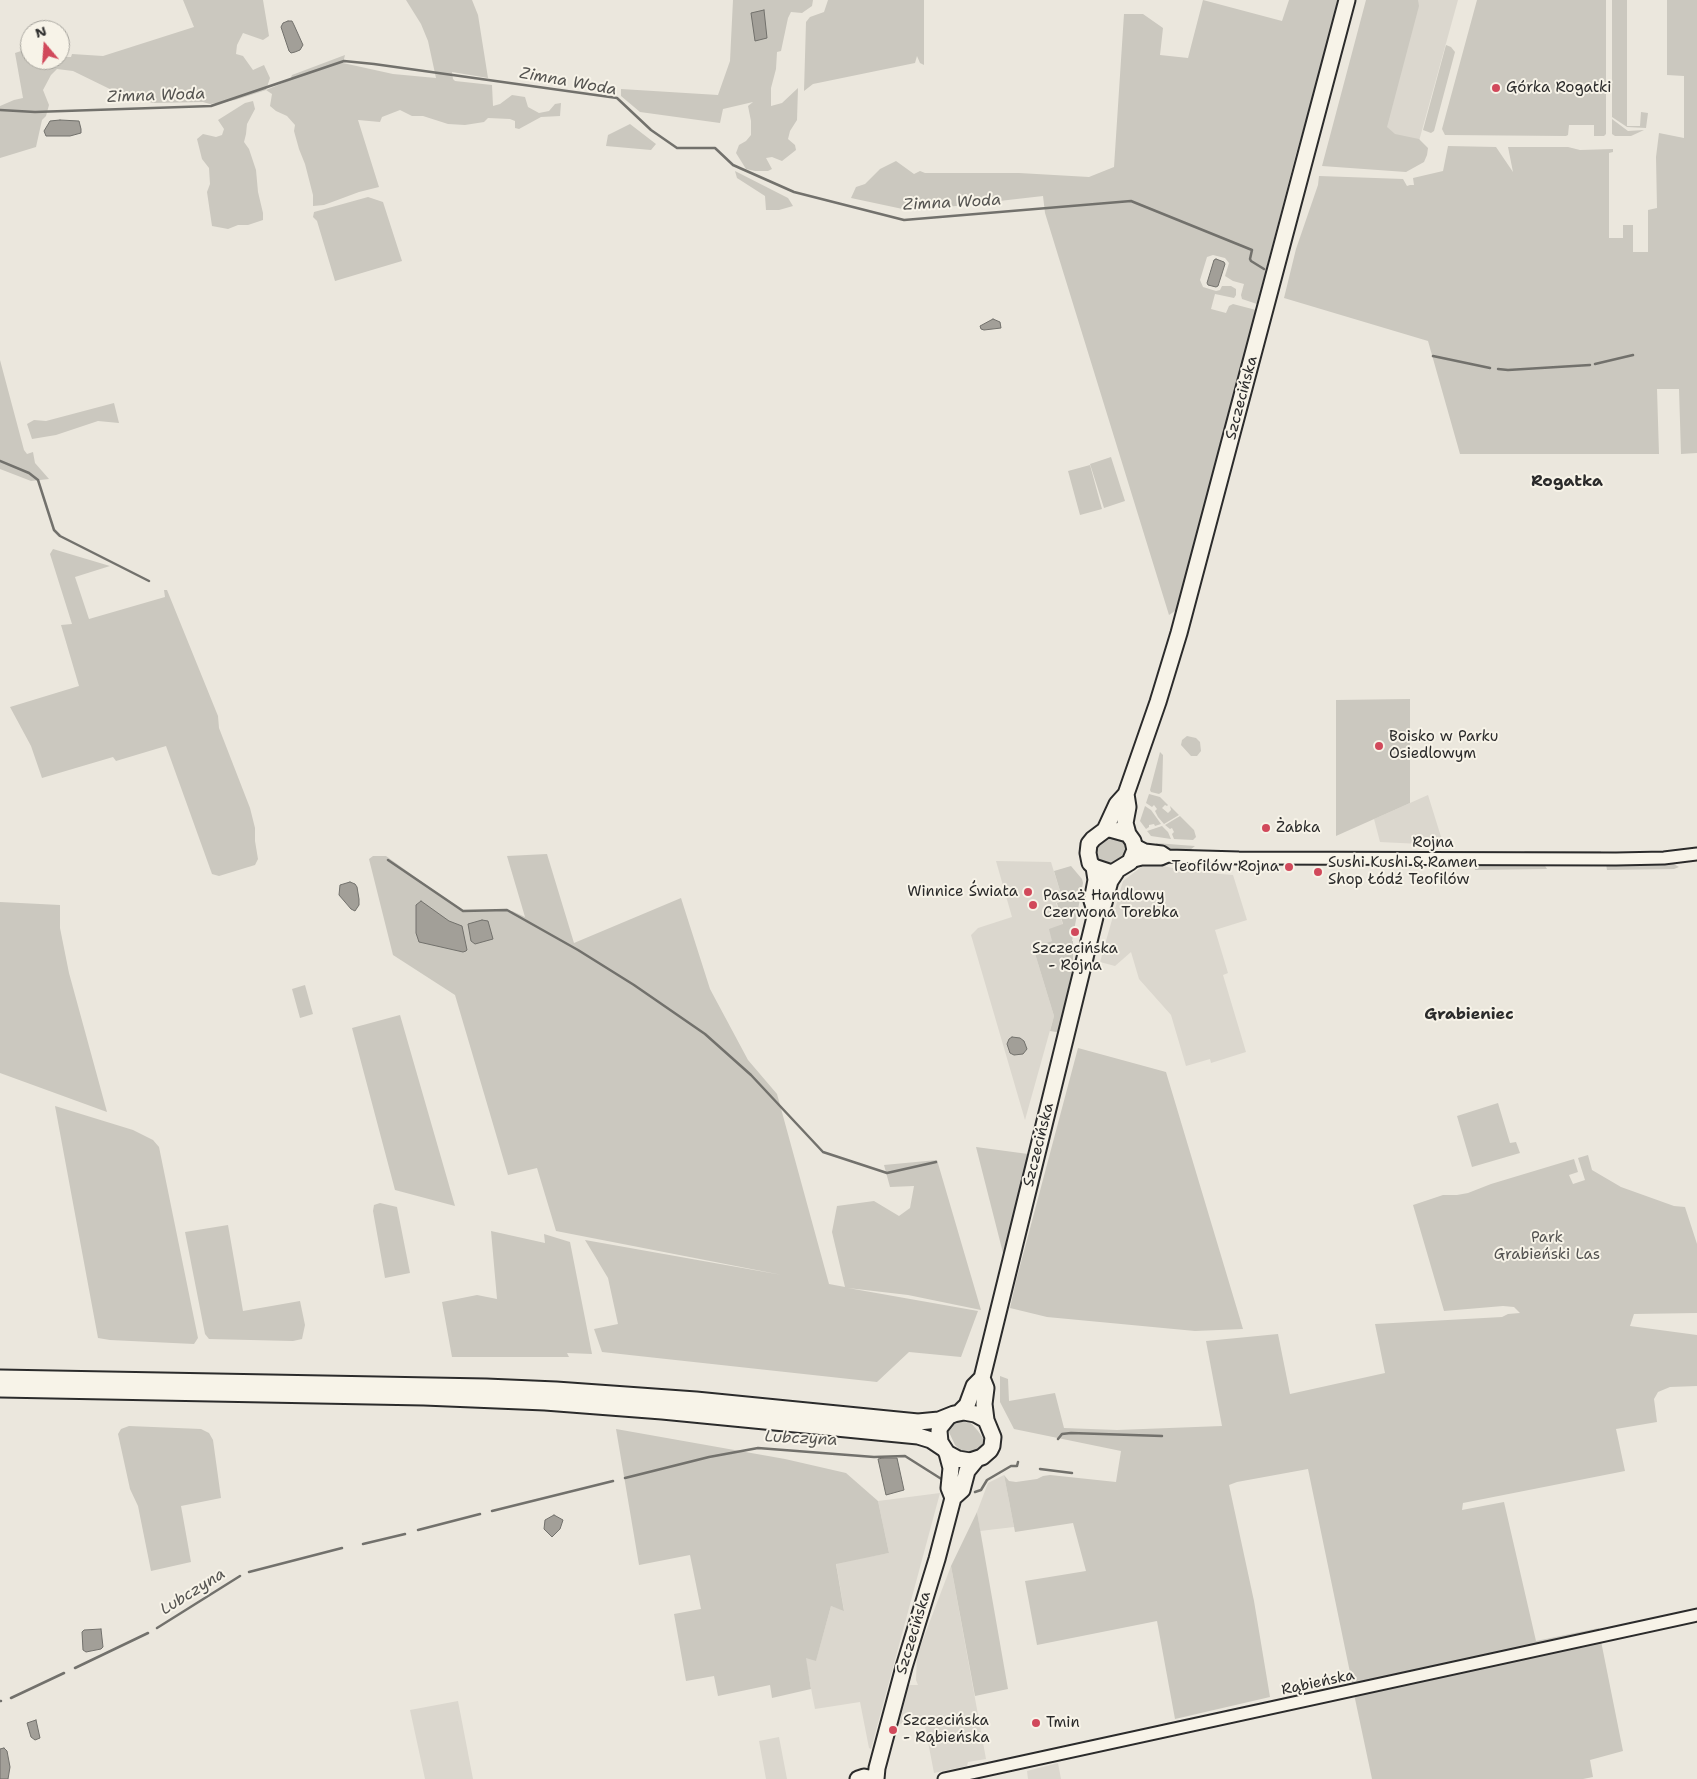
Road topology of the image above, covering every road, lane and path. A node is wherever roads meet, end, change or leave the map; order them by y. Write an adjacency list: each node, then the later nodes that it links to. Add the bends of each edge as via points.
1 (1347, 0): 2 (main road, Szczecińska, via 1179,634)
2 (1126, 794): 3 (main road, Szczecińska, via 1117,804); 4 (main road, Szczecińska, via 1125,823)
3 (1105, 830): 4 (main road, via 1115,829); 8 (main road, via 1088,848 1088,858)
4 (1131, 840): 6 (street, Rojna, via 1145,850); 7 (main road, via 1134,854)
5 (1697, 854): 6 (street, Rojna, via 1616,859)
6 (1168, 856): 7 (street, Rojna)
7 (1130, 862): 9 (main road)
8 (1094, 867): 9 (main road); 10 (main road, Szczecińska, via 1096,880 1092,900)
9 (1116, 872): 10 (main road, Szczecińska, via 1104,903)
10 (1096, 913): 12 (main road, Szczecińska)
11 (0, 1378): 14 (main road, via 536,1389 696,1400 918,1422)
12 (982, 1378): 14 (main road, Szczecińska, via 974,1386 967,1405); 15 (main road, Szczecińska, via 986,1388)
13 (0, 1389): 16 (main road, via 545,1402 662,1410 918,1436 931,1440)
14 (954, 1415): 15 (main road, via 975,1414); 16 (main road, via 940,1426)
15 (986, 1420): 17 (main road, via 993,1442 986,1454)
16 (945, 1451): 17 (main road, via 965,1460); 18 (main road, Szczecińska, via 951,1468 949,1488)
17 (976, 1460): 18 (main road, Szczecińska, via 967,1471 962,1490)
18 (953, 1498): 20 (main road, Szczecińska, via 938,1558)
19 (1697, 1615): 21 (street, Rąbieńska)
20 (870, 1776)
21 (944, 1779)

